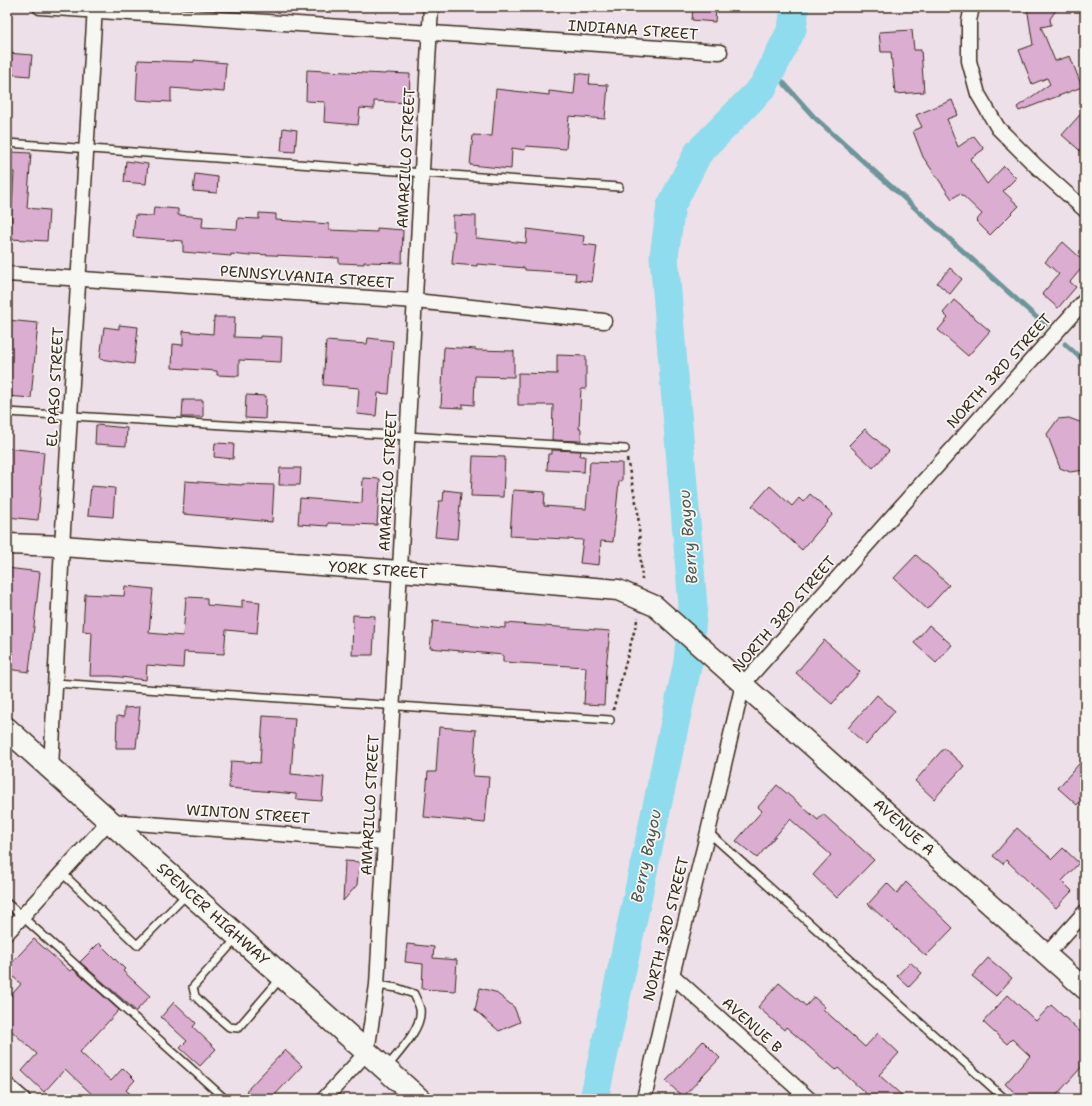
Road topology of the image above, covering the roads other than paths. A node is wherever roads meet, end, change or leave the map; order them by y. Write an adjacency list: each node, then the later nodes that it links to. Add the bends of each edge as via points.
1 (40, 7): 4 (street, INDIANA STREET)
2 (431, 7): 5 (street, AMARILLO STREET)
3 (972, 7): 11 (street, via 969,21 969,61 978,94 998,128)
4 (95, 9): 5 (street, INDIANA STREET); 8 (street, EL PASO STREET)
5 (430, 33): 6 (street, INDIANA STREET); 9 (street, AMARILLO STREET)
6 (720, 52)
7 (7, 143): 8 (lane)
8 (86, 149): 9 (lane); 13 (street, EL PASO STREET)
9 (422, 173): 10 (lane); 15 (street, AMARILLO STREET)
10 (619, 187)
11 (1085, 210)
12 (7, 274): 13 (street, PENNSYLVANIA STREET)
13 (78, 279): 15 (street, PENNSYLVANIA STREET); 18 (street, EL PASO STREET)
14 (1085, 300): 26 (street, NORTH 3RD STREET)
15 (415, 301): 16 (street, PENNSYLVANIA STREET); 19 (street, AMARILLO STREET)
16 (604, 321)
17 (7, 412): 18 (lane)
18 (70, 416): 19 (lane); 22 (street, EL PASO STREET)
19 (408, 436): 20 (lane); 23 (street, AMARILLO STREET)
20 (625, 449)
21 (7, 544): 22 (street, YORK STREET)
22 (62, 546): 23 (street, YORK STREET); 25 (street, EL PASO STREET)
23 (400, 572): 24 (street, YORK STREET, via 618,590 649,603); 27 (street, AMARILLO STREET)
24 (723, 667): 26 (street, AVENUE A)
25 (55, 683): 27 (lane); 30 (street, EL PASO STREET)
26 (743, 684): 32 (street, NORTH 3RD STREET); 41 (street, AVENUE A)
27 (392, 706): 28 (lane); 33 (street, AMARILLO STREET)
28 (610, 720)
29 (7, 729): 30 (main road, SPENCER HIGHWAY)
30 (51, 768): 31 (main road, SPENCER HIGHWAY)
31 (109, 821): 33 (street, WINTON STREET); 34 (street); 35 (main road, SPENCER HIGHWAY)
32 (708, 832): 43 (street, NORTH 3RD STREET); 55 (lane)
33 (385, 842): 44 (street, AMARILLO STREET)
34 (62, 873): 35 (lane, via 137,945); 38 (street)
35 (189, 892): 40 (main road, SPENCER HIGHWAY)
36 (7, 903): 38 (lane)
37 (1085, 912): 41 (street)
38 (22, 916): 39 (street); 50 (lane)
39 (7, 933)
40 (238, 937): 42 (main road, SPENCER HIGHWAY); 42 (lane, via 193,987 195,996 203,1004 229,1027 238,1028)
41 (1047, 954): 45 (street, AVENUE A)
42 (282, 976): 46 (main road, SPENCER HIGHWAY)
43 (672, 976): 53 (street, NORTH 3RD STREET); 54 (street, AVENUE B)
44 (377, 985): 46 (street, AMARILLO STREET); 47 (lane, via 414,994 420,1010 415,1031)
45 (1085, 989)
46 (367, 1052): 47 (main road, SPENCER HIGHWAY); 51 (street)
47 (386, 1069): 52 (main road, SPENCER HIGHWAY)
48 (7, 1085): 49 (street)
49 (23, 1099)
50 (225, 1099)
51 (324, 1099)
52 (419, 1099)
53 (644, 1099)
54 (809, 1099)
55 (1005, 1099)

